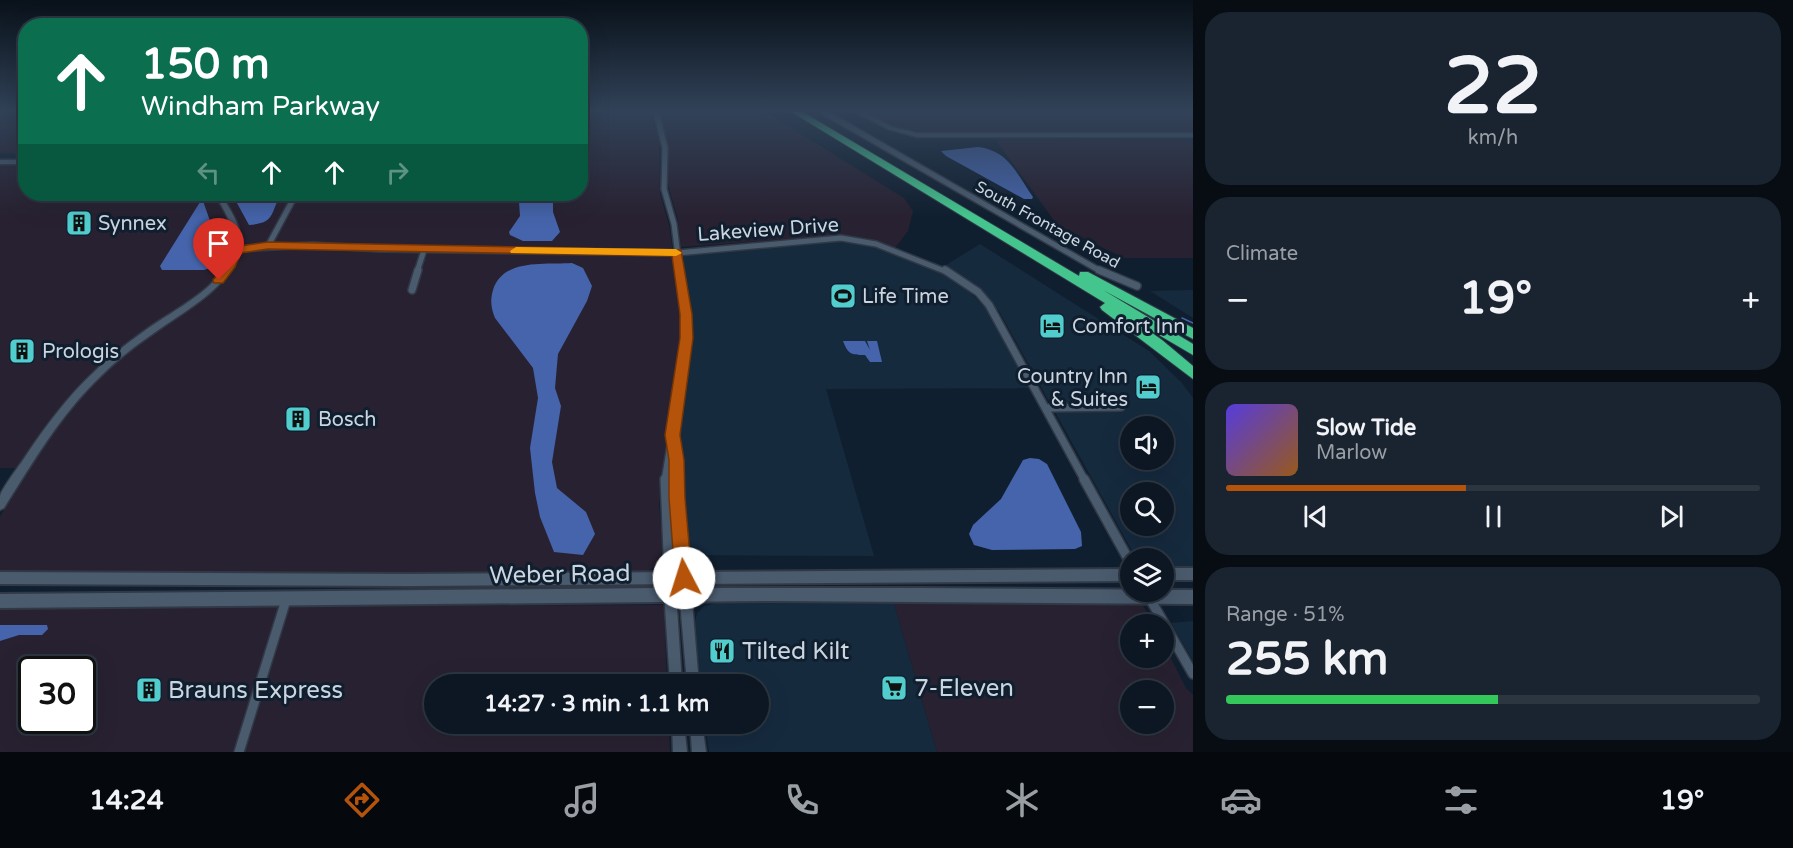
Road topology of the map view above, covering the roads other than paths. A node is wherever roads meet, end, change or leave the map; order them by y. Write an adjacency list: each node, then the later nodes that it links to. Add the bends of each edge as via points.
1 (664, 146): 14 (street, via 664,189)
2 (852, 146): 10 (highway)
3 (863, 146): 9 (highway)
4 (883, 146): 15 (street, South Frontage Road, via 1102,272)
5 (0, 162): 6 (street)
6 (18, 162)
7 (222, 201): 12 (street, via 235,225)
8 (292, 201): 11 (street)
9 (998, 226): 17 (highway); 18 (highway)
10 (1012, 243): 19 (highway); 20 (highway, via 1106,307)
11 (268, 246): 12 (street, Lakeview Drive); 13 (street, Lakeview Drive)
12 (237, 249): 24 (street, via 229,267 212,286 123,351 84,387 49,428)
13 (424, 250): 14 (street, Lakeview Drive); 16 (street)
14 (677, 253): 22 (street, Lakeview Drive, via 841,238 876,244 935,266 972,287 989,305); 23 (street, via 686,338)
15 (1137, 285)
16 (412, 290)
17 (1193, 334)
18 (1193, 339)
19 (1193, 350)
20 (1193, 374)
21 (1121, 407): 22 (street)
22 (1046, 408): 25 (street, Lakeview Drive)
23 (672, 435): 29 (street, via 665,488); 31 (street)
24 (0, 505)
25 (1122, 548)
26 (1174, 574): 27 (main road)
27 (1193, 574)
28 (1120, 575): 31 (main road, Weber Road)
29 (669, 577): 30 (main road, Weber Road); 31 (main road, Weber Road); 32 (street)
30 (0, 578)
31 (684, 578): 33 (street)
32 (670, 595): 33 (main road, Weber Road); 37 (main road, Weber Road); 40 (street)
33 (685, 595): 34 (main road, Weber Road); 41 (street)
34 (1120, 597)
35 (1174, 597): 36 (main road, Weber Road)
36 (1193, 597)
37 (286, 600): 38 (main road, Weber Road); 45 (street)
38 (0, 601)
39 (1152, 602): 42 (street)
40 (675, 674)
41 (692, 674)
42 (1193, 674)
43 (679, 734): 46 (street)
44 (697, 734): 47 (street)
45 (239, 752)
46 (680, 752)
47 (699, 752)

